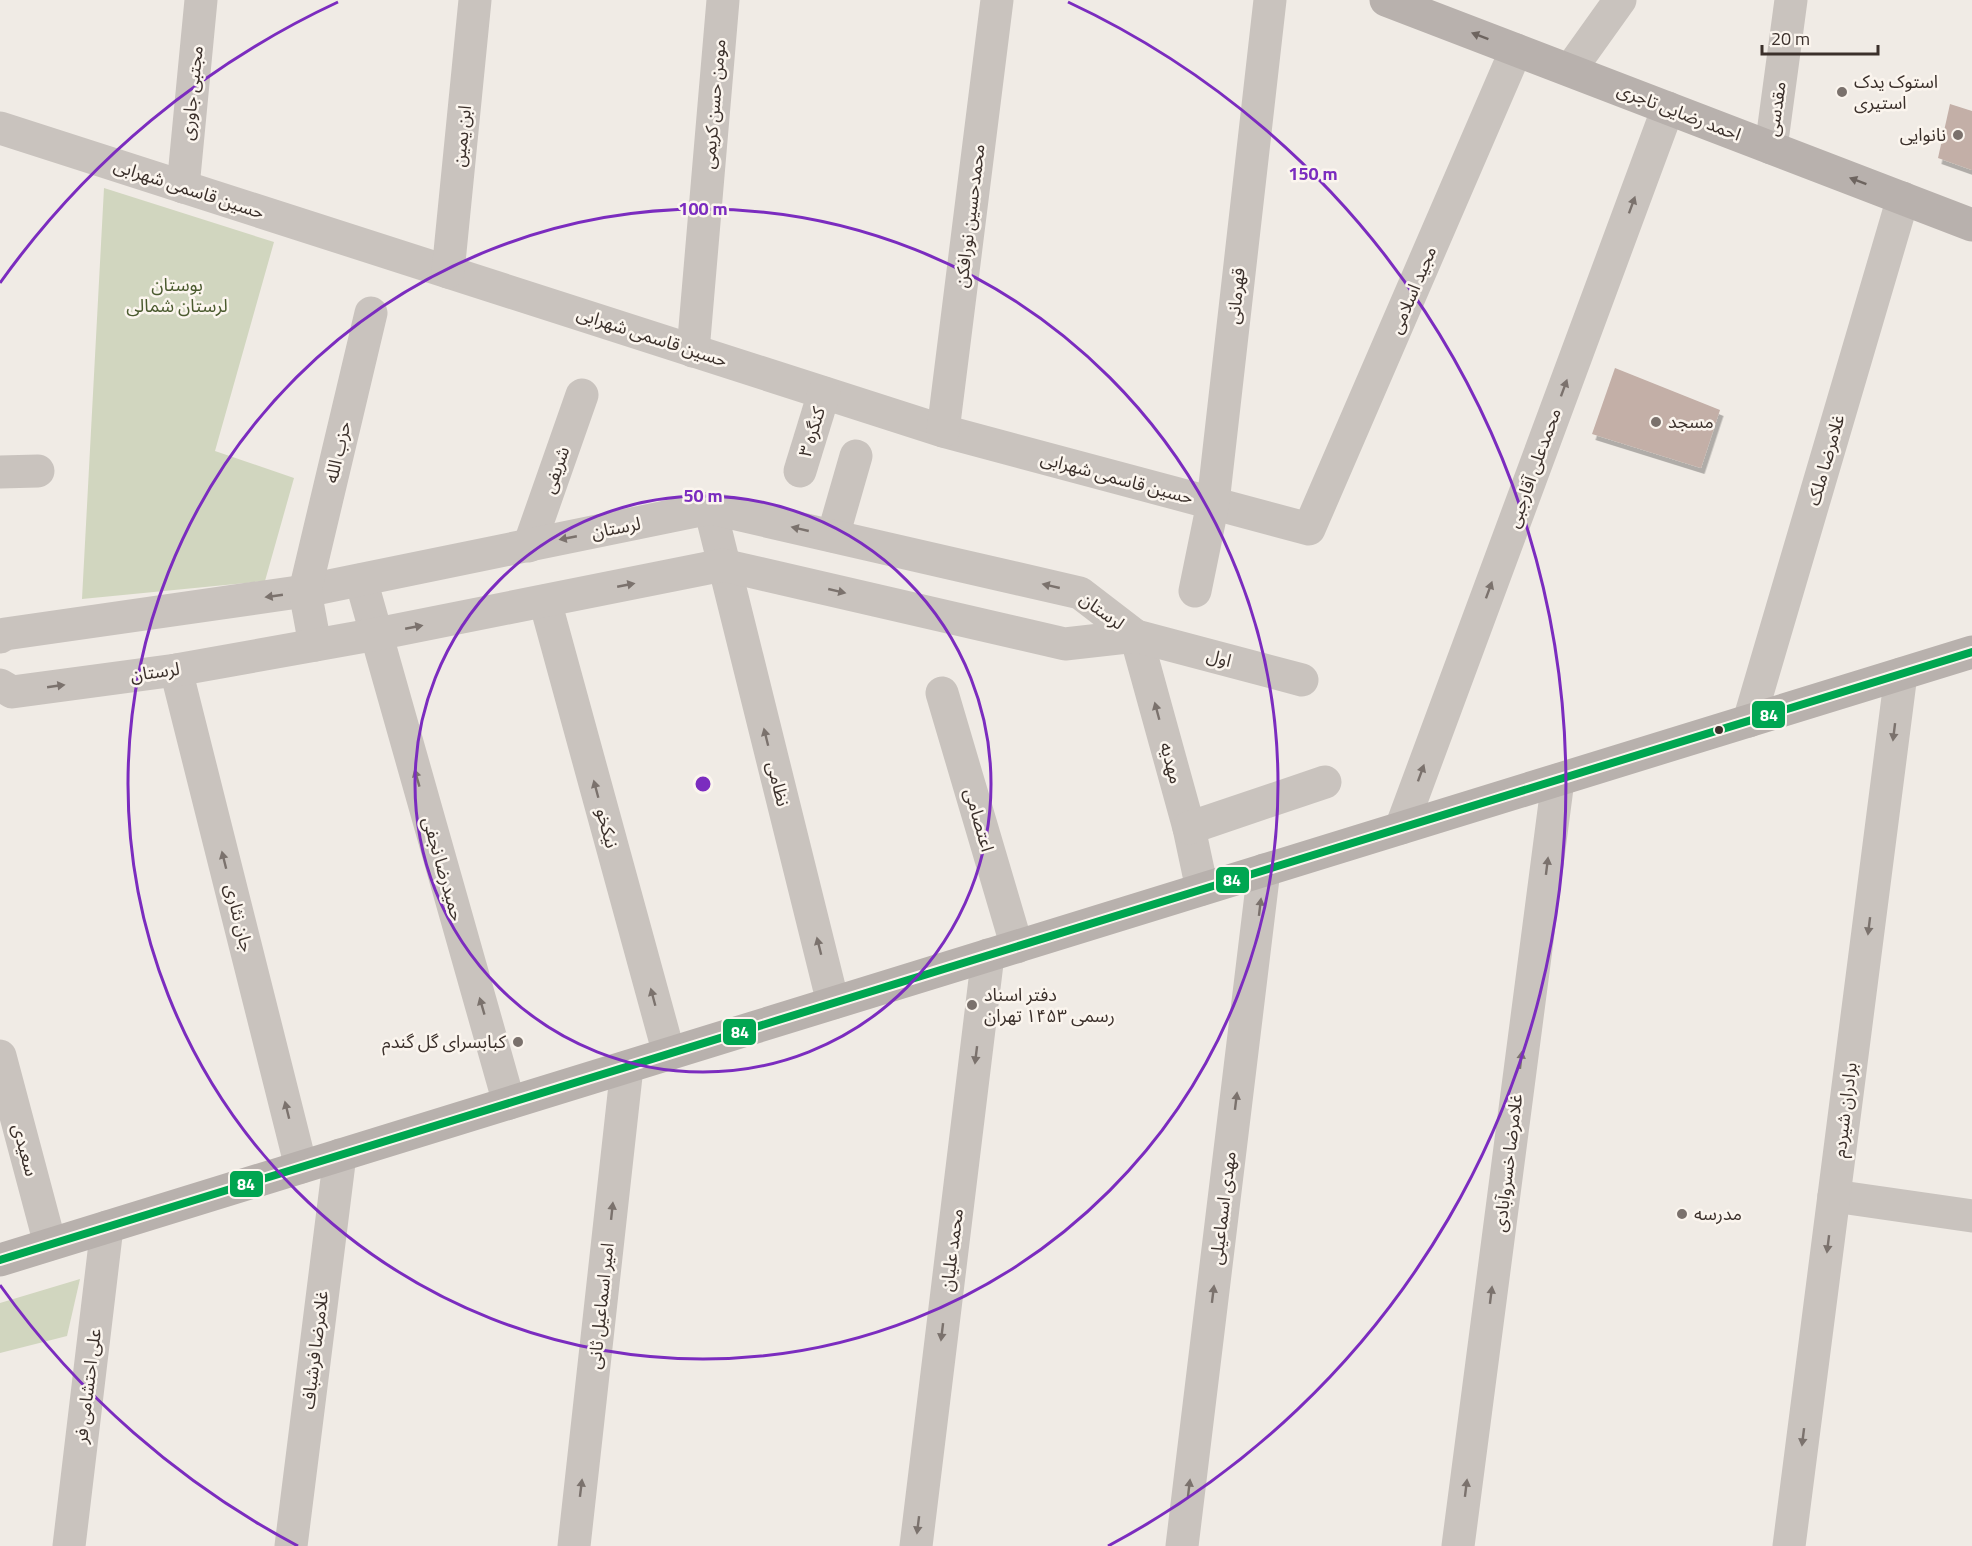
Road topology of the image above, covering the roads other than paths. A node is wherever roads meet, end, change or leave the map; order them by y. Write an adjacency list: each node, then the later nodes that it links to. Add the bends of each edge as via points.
1 (201, 0): 14 (street, مجتبی جاوری)
2 (475, 0): 17 (street, ابن یمین)
3 (723, 0): 19 (street, مومن حسن کریمی)
4 (997, 0): 22 (street, محمدحسین نورافکن)
5 (1270, 0): 27 (street, قهرمانی)
6 (1386, 0): 9 (main road, احمد رضایی تاجری, one-way to 6)
7 (1620, 0): 10 (street)
8 (1791, 0): 13 (street, مقدسی)
9 (1516, 50): 10 (main road, احمد رضایی تاجری); 29 (street, مجید اسلامی)
10 (1570, 70): 11 (main road, احمد رضایی تاجری)
11 (1668, 108): 13 (main road, احمد رضایی تاجری); 51 (street, محمدعلی آقارجبی, one-way to 11)
12 (0, 128): 14 (street, حسین قاسمی شهرابی)
13 (1770, 148): 15 (main road, احمد رضایی تاجری, one-way to 13)
14 (183, 187): 17 (street, حسین قاسمی شهرابی)
15 (1903, 198): 16 (main road, احمد رضایی تاجری); 47 (street, غلامرضا ملک)
16 (1972, 225)
17 (448, 272): 19 (street, حسین قاسمی شهرابی)
18 (371, 313): 34 (street, حزب الله)
19 (693, 351): 20 (street, حسین قاسمی شهرابی)
20 (824, 393): 22 (street, حسین قاسمی شهرابی); 25 (street, کنگره ۳)
21 (582, 395): 31 (street, شریفی)
22 (944, 431): 27 (street, حسین قاسمی شهرابی)
23 (856, 456): 30 (street)
24 (38, 471): 26 (street)
25 (800, 471)
26 (0, 472)
27 (1213, 504): 29 (street, حسین قاسمی شهرابی); 35 (street, قهرمانی)
28 (710, 508): 30 (street, لرستان, one-way to 28); 31 (street, لرستان, one-way to 31); 32 (street, نظامی)
29 (1309, 530)
30 (833, 536): 38 (street, لرستان, one-way to 30, via 1080,593)
31 (529, 546): 33 (street, لرستان)
32 (723, 565): 36 (street, لرستان, one-way to 32); 38 (street, لرستان, one-way to 38, via 1065,644); 55 (street, نظامی, one-way to 32)
33 (362, 580): 34 (street, لرستان); 37 (street, حمیدرضا نجفی)
34 (305, 591): 39 (street, لرستان, one-way to 39); 40 (street)
35 (1195, 591)
36 (545, 601): 37 (street, لرستان, one-way to 36); 56 (street, نیکخو, one-way to 36)
37 (376, 634): 40 (street, لرستان); 59 (street, حمیدرضا نجفی, one-way to 37)
38 (1136, 636): 44 (street, اول); 50 (street, مهدیه, one-way to 38)
39 (0, 637)
40 (315, 645): 42 (street, لرستان)
41 (1972, 652): 43 (main road)
42 (177, 670): 45 (street, لرستان, one-way to 42, via 12,692); 61 (street, جان نثاری, one-way to 42)
43 (1901, 674): 47 (main road); 62 (street, برادران شیردم, one-way to 62)
44 (1302, 680)
45 (0, 686)
46 (942, 693): 54 (street, اعتصامی)
47 (1749, 721): 48 (main road)
48 (1558, 780): 51 (main road); 72 (street, غلامرضا خسروآبادی, one-way to 48)
49 (1325, 782): 50 (street)
50 (1188, 828): 53 (street, مهدیه)
51 (1401, 828): 52 (main road)
52 (1264, 870): 53 (main road); 71 (street, مهدی اسماعیلی, one-way to 52)
53 (1202, 889): 54 (main road)
54 (1003, 951): 55 (main road); 70 (street, محمد علیان, one-way to 70)
55 (833, 1003): 56 (main road)
56 (669, 1054): 58 (main road)
57 (0, 1056): 65 (street, سعیدی)
58 (627, 1067): 59 (main road); 69 (street, امیر اسماعیل ثانی, one-way to 58)
59 (509, 1103): 60 (main road)
60 (340, 1155): 61 (main road); 68 (street, غلامرضا فرشباف)
61 (301, 1167): 64 (main road)
62 (1834, 1196): 63 (street); 73 (street, برادران شیردم, one-way to 73)
63 (1972, 1216)
64 (107, 1227): 65 (main road); 67 (street, علی احتشامی فر)
65 (50, 1244): 66 (main road)
66 (0, 1260)
67 (69, 1546)
68 (291, 1546)
69 (574, 1546)
70 (916, 1546)
71 (1182, 1546)
72 (1458, 1546)
73 (1789, 1546)

